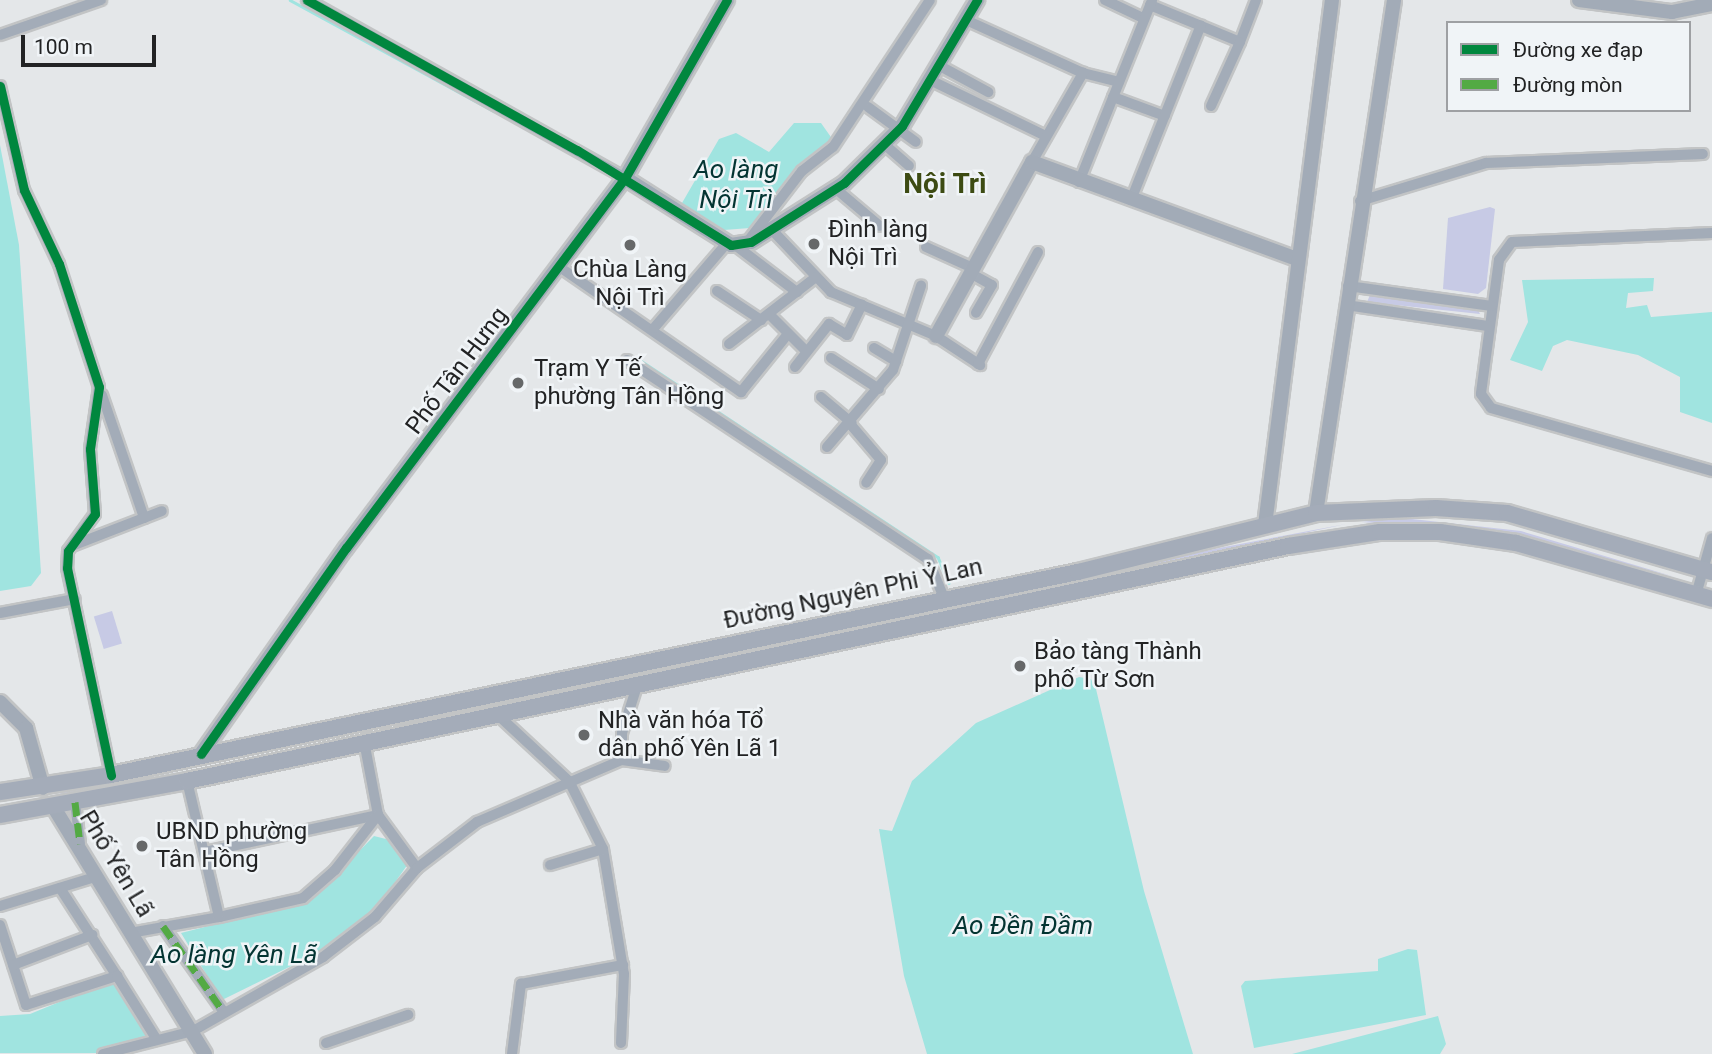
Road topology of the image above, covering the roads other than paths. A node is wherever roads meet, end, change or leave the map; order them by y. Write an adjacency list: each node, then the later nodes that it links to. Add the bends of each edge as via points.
1 (101, 0): 16 (street)
2 (307, 0): 35 (street)
3 (727, 0): 35 (street, Phố Tân Hưng)
4 (930, 0): 43 (street, via 834,147 802,171)
5 (977, 0): 14 (street)
6 (1105, 0): 13 (street)
7 (1332, 0): 46 (street)
8 (1394, 0): 39 (street)
9 (1579, 0): 12 (street, via 1672,12)
10 (1252, 1): 17 (street)
11 (1151, 3): 13 (street); 15 (street)
12 (1712, 4)
13 (1143, 18): 21 (street)
14 (966, 20): 18 (street); 19 (street)
15 (1201, 25): 17 (street); 27 (street)
16 (0, 35)
17 (1240, 42): 24 (street)
18 (940, 66): 20 (street); 26 (street, via 992,90)
19 (1083, 73): 21 (street); 29 (street)
20 (932, 81): 26 (street); 28 (street)
21 (1119, 82): 23 (street)
22 (0, 86): 71 (street, via 23,190 55,254)
23 (1113, 97): 27 (street); 36 (street)
24 (1211, 106)
25 (868, 107): 28 (street)
26 (986, 111): 29 (street)
27 (1165, 116): 38 (street)
28 (899, 129): 30 (street); 31 (street)
29 (1046, 136): 33 (street)
30 (916, 142)
31 (884, 144): 34 (street); 37 (street)
32 (1703, 154): 39 (street, via 1486,163)
33 (1032, 162): 36 (street); 48 (street)
34 (909, 166)
35 (625, 178): 43 (street); 47 (street, Phố Tân Hưng)
36 (1079, 182): 38 (street)
37 (836, 188): 40 (street); 41 (street)
38 (1131, 200): 46 (street)
39 (1360, 201): 51 (street)
40 (880, 226)
41 (772, 230): 43 (street); 49 (street)
42 (1712, 233): 56 (street, via 1523,238 1499,260)
43 (736, 243): 53 (street); 61 (street)
44 (926, 247): 48 (street)
45 (1038, 252): 63 (street, via 979,364)
46 (1297, 259): 81 (street)
47 (561, 268): 61 (street); 95 (street, Phố Tân Hưng, via 346,548)
48 (972, 271): 57 (street, via 992,285); 63 (street)
49 (816, 277): 53 (street); 54 (street, via 831,292)
50 (921, 286): 59 (street)
51 (1348, 286): 55 (street); 56 (street)
52 (717, 291): 58 (street)
53 (797, 292): 58 (street)
54 (862, 304): 59 (street); 66 (street, via 847,335 829,324)
55 (1346, 305): 60 (street); 79 (street)
56 (1492, 306): 60 (street)
57 (976, 313)
58 (765, 317): 62 (street); 64 (street)
59 (907, 322): 63 (street); 69 (street)
60 (1489, 326): 76 (street, via 1481,394 1488,406)
61 (654, 328): 62 (street, via 741,392)
62 (788, 334): 66 (street)
63 (936, 335)
64 (729, 344)
65 (874, 348): 69 (street)
66 (806, 351): 70 (street)
67 (831, 358): 72 (street)
68 (627, 360): 86 (street, via 928,559)
69 (896, 361): 72 (street)
70 (794, 366)
71 (99, 387): 80 (street); 83 (street, via 90,449 95,514)
72 (879, 389): 74 (street)
73 (821, 397): 74 (street)
74 (851, 424): 75 (street); 77 (street, via 881,460)
75 (827, 447)
76 (1712, 471)
77 (866, 483)
78 (162, 511): 80 (street)
79 (1316, 513): 81 (main road, Đường Nguyên Phi Ỷ Lan); 84 (main road, Đường Nguyên Phi Ỷ Lan, via 1436,508 1507,513)
80 (144, 518): 83 (street)
81 (1265, 525): 86 (main road, Đường Nguyên Phi Ỷ Lan)
82 (1712, 538): 84 (street)
83 (71, 546): 87 (street, via 67,568)
84 (1708, 571): 85 (street)
85 (1704, 597): 90 (main road, Đường Nguyên Phi Ỷ Lan, via 1516,543 1402,531 1288,546)
86 (944, 598): 88 (main road, Đường Nguyên Phi Ỷ Lan)
87 (75, 599): 89 (street); 98 (street)
88 (890, 610): 90 (main road); 95 (main road, Đường Nguyên Phi Ỷ Lan)
89 (0, 613)
90 (894, 632): 91 (main road, Đường Nguyên Phi Ỷ Lan)
91 (637, 685): 93 (main road, Đường Nguyên Phi Ỷ Lan); 96 (street, via 622,733)
92 (2, 711): 101 (street, via 26,728)
93 (499, 716): 94 (main road, Đường Nguyên Phi Ỷ Lan); 100 (street)
94 (364, 741): 99 (main road, Đường Nguyên Phi Ỷ Lan); 106 (street)
95 (201, 754): 98 (main road, Đường Nguyên Phi Ỷ Lan); 99 (main road)
96 (622, 760): 97 (street); 100 (street)
97 (665, 766)
98 (111, 775): 101 (main road, Đường Nguyên Phi Ỷ Lan)
99 (187, 781): 103 (main road, Đường Nguyên Phi Ỷ Lan); 109 (street)
100 (569, 781): 108 (street); 111 (street, via 477,822)
101 (43, 788): 102 (main road, Đường Nguyên Phi Ỷ Lan); 104 (main road)
102 (0, 792)
103 (75, 802): 104 (main road, Đường Nguyên Phi Ỷ Lan); 107 (street)
104 (53, 806): 105 (main road, Đường Nguyên Phi Ỷ Lan); 107 (street, Phố Yên Lã)
105 (0, 815)
106 (378, 815): 109 (street); 111 (street); 115 (street, via 335,870 303,898)
107 (79, 845): 112 (street, Phố Yên Lã)
108 (603, 849): 110 (street); 121 (street)
109 (204, 852): 115 (street)
110 (550, 865)
111 (416, 868): 123 (street, via 349,939)
112 (97, 876): 113 (street); 118 (street, Phố Yên Lã)
113 (60, 888): 114 (street); 119 (street)
114 (0, 906)
115 (219, 916): 117 (street)
116 (0, 925): 120 (street)
117 (163, 926): 118 (street); 123 (street)
118 (130, 933): 125 (street, Phố Yên Lã)
119 (92, 935): 120 (street); 122 (street)
120 (13, 965): 122 (street, via 26,1006)
121 (623, 965): 128 (street); 131 (street, via 521,984)
122 (117, 976): 126 (street)
123 (223, 1011): 125 (street)
124 (408, 1015): 127 (street)
125 (193, 1031): 126 (street); 130 (street, Phố Yên Lã)
126 (157, 1040): 129 (street)
127 (326, 1043)
128 (621, 1043)
129 (103, 1054)
130 (205, 1054)
131 (512, 1054)

